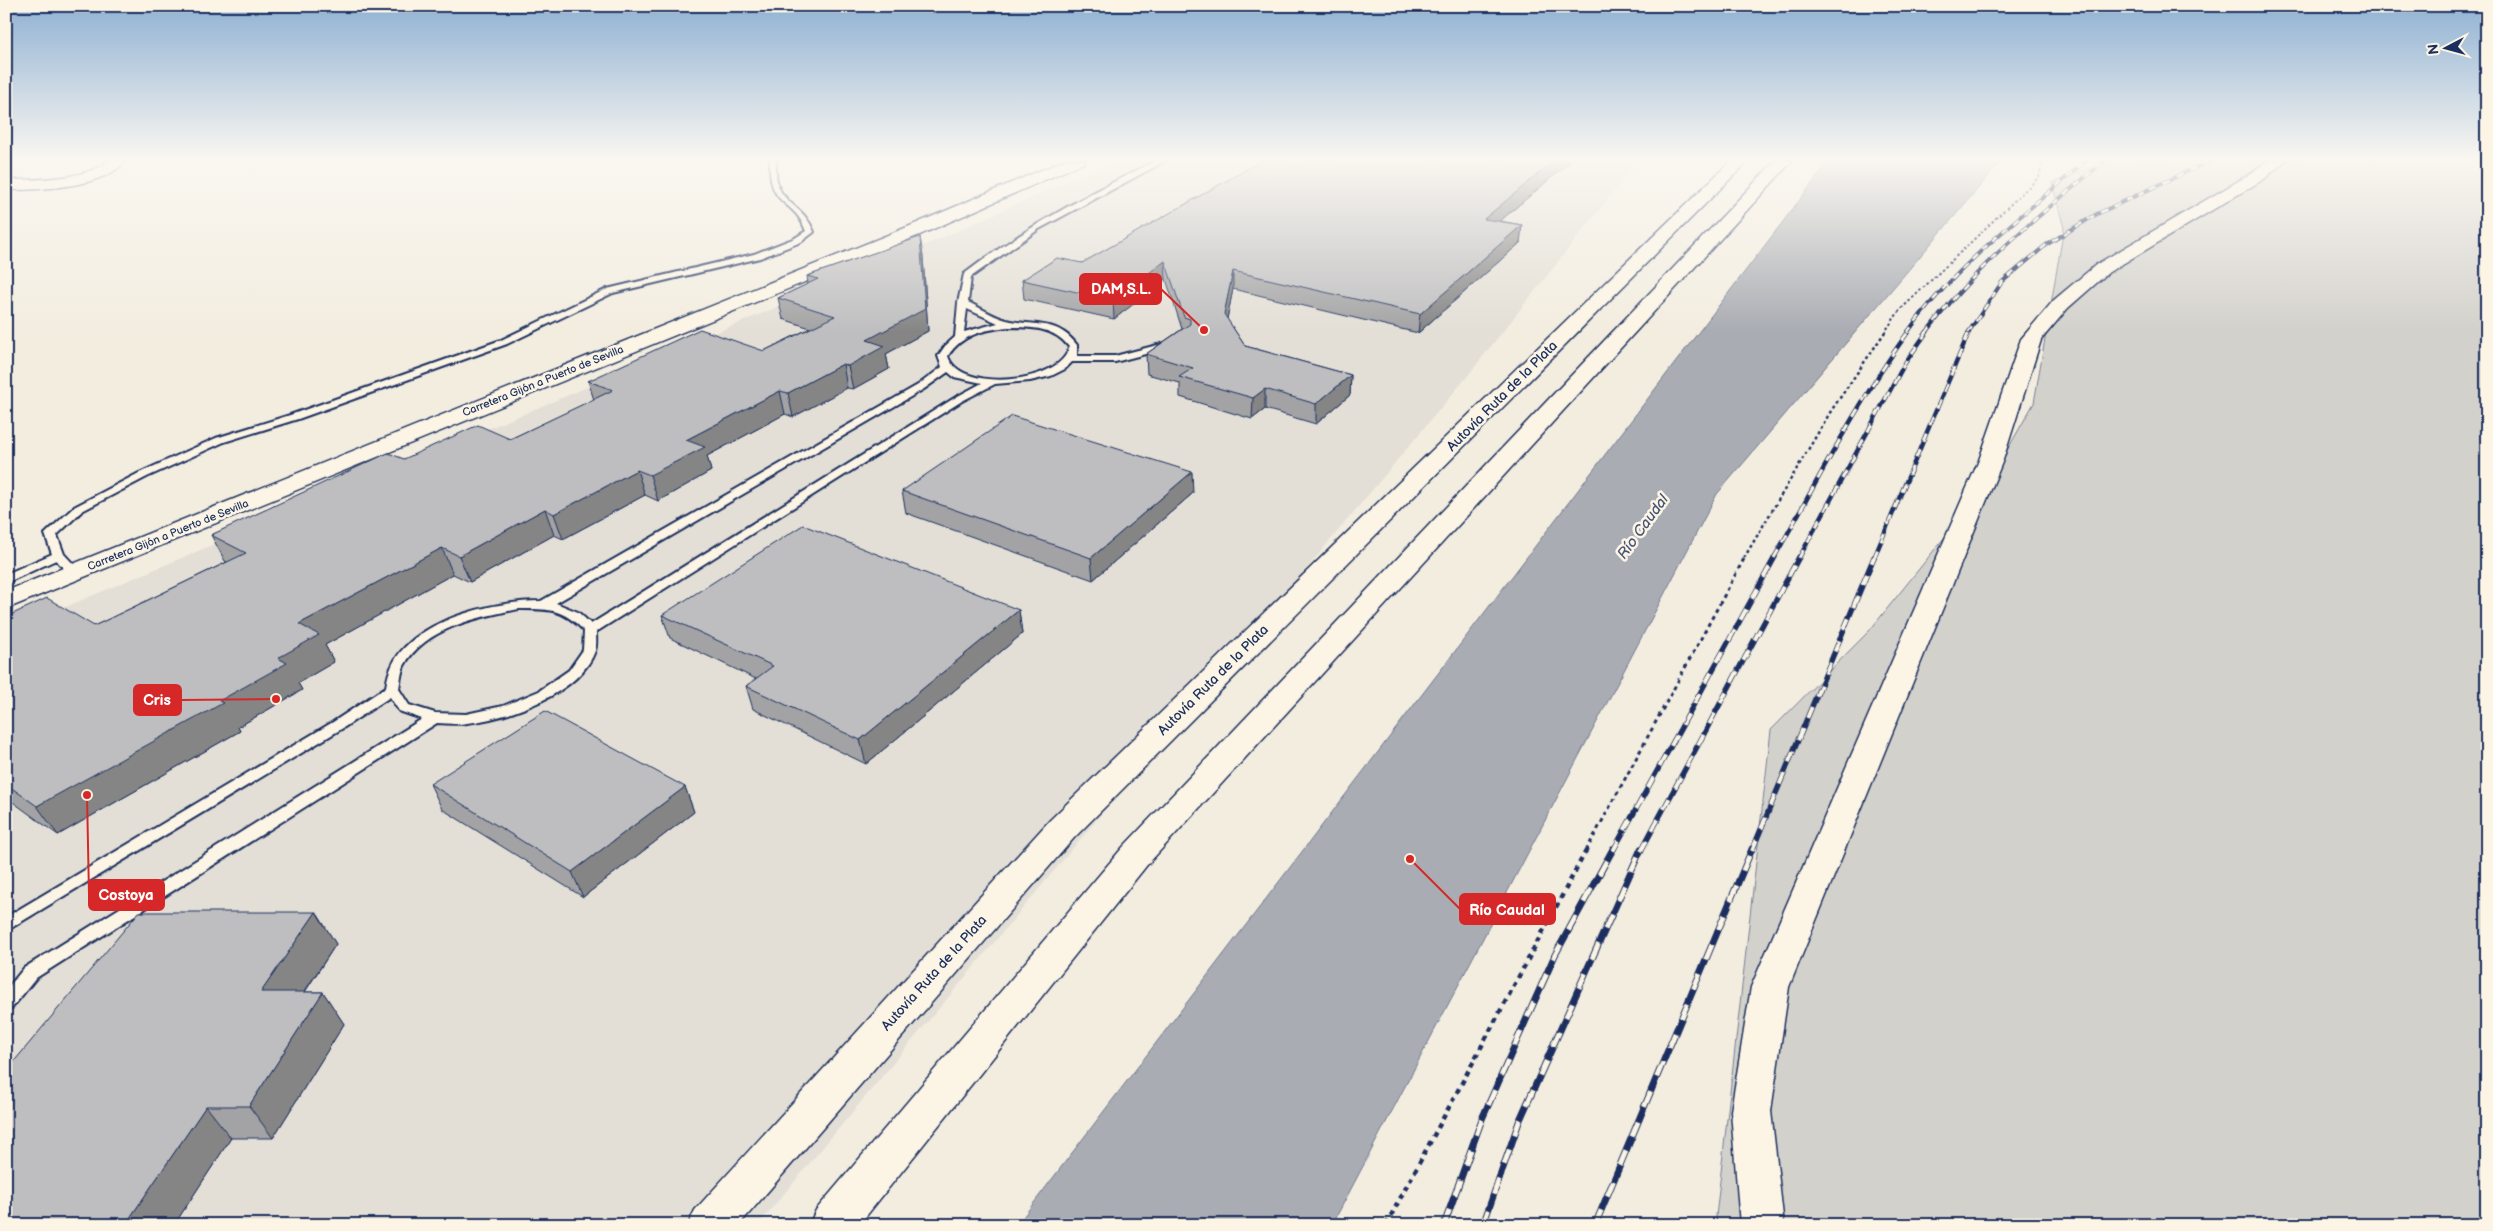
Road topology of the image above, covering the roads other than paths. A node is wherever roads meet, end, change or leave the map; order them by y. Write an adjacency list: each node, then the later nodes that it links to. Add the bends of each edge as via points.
1 (802, 217): 14 (lane, via 808,223 810,232 757,256 610,291 504,342 220,440 143,475 78,510 51,534)
2 (945, 217): 15 (main road, Carretera Gijón a Puerto de Sevilla)
3 (1057, 217): 7 (lane, via 992,256 967,276)
4 (1683, 217): 24 (main road, Autovía Ruta de la Plata, via 1062,828)
5 (1731, 217): 25 (main road, via 1135,856)
6 (2188, 217): 26 (main road, via 2103,268 2061,304 2031,339 1991,460 1770,987 1751,1111)
7 (962, 303): 8 (lane); 9 (lane)
8 (1008, 324): 9 (lane, via 985,327); 11 (lane, via 1033,324 1068,337 1074,347)
9 (959, 337): 12 (lane, via 949,344 943,356)
10 (1177, 343): 11 (lane, via 1115,359)
11 (1071, 358): 13 (lane, via 1057,369 1036,377)
12 (948, 367): 13 (lane, via 962,376); 18 (lane, via 921,387)
13 (992, 382): 19 (lane, via 959,399)
14 (58, 555): 15 (lane); 16 (lane)
15 (75, 573): 17 (main road, Carretera Gijón a Puerto de Sevilla)
16 (6, 579)
17 (6, 601)
18 (542, 605): 19 (lane, via 560,607 577,615); 20 (lane, via 519,605 483,612 438,630 417,645 398,667)
19 (590, 630): 21 (lane, via 589,650 574,672 544,694 507,710 466,719)
20 (392, 689): 21 (lane, via 404,708); 22 (lane, via 338,725)
21 (434, 718): 23 (lane, via 30,973)
22 (6, 925)
23 (6, 1003)
24 (710, 1225)
25 (832, 1225)
26 (1762, 1225)

